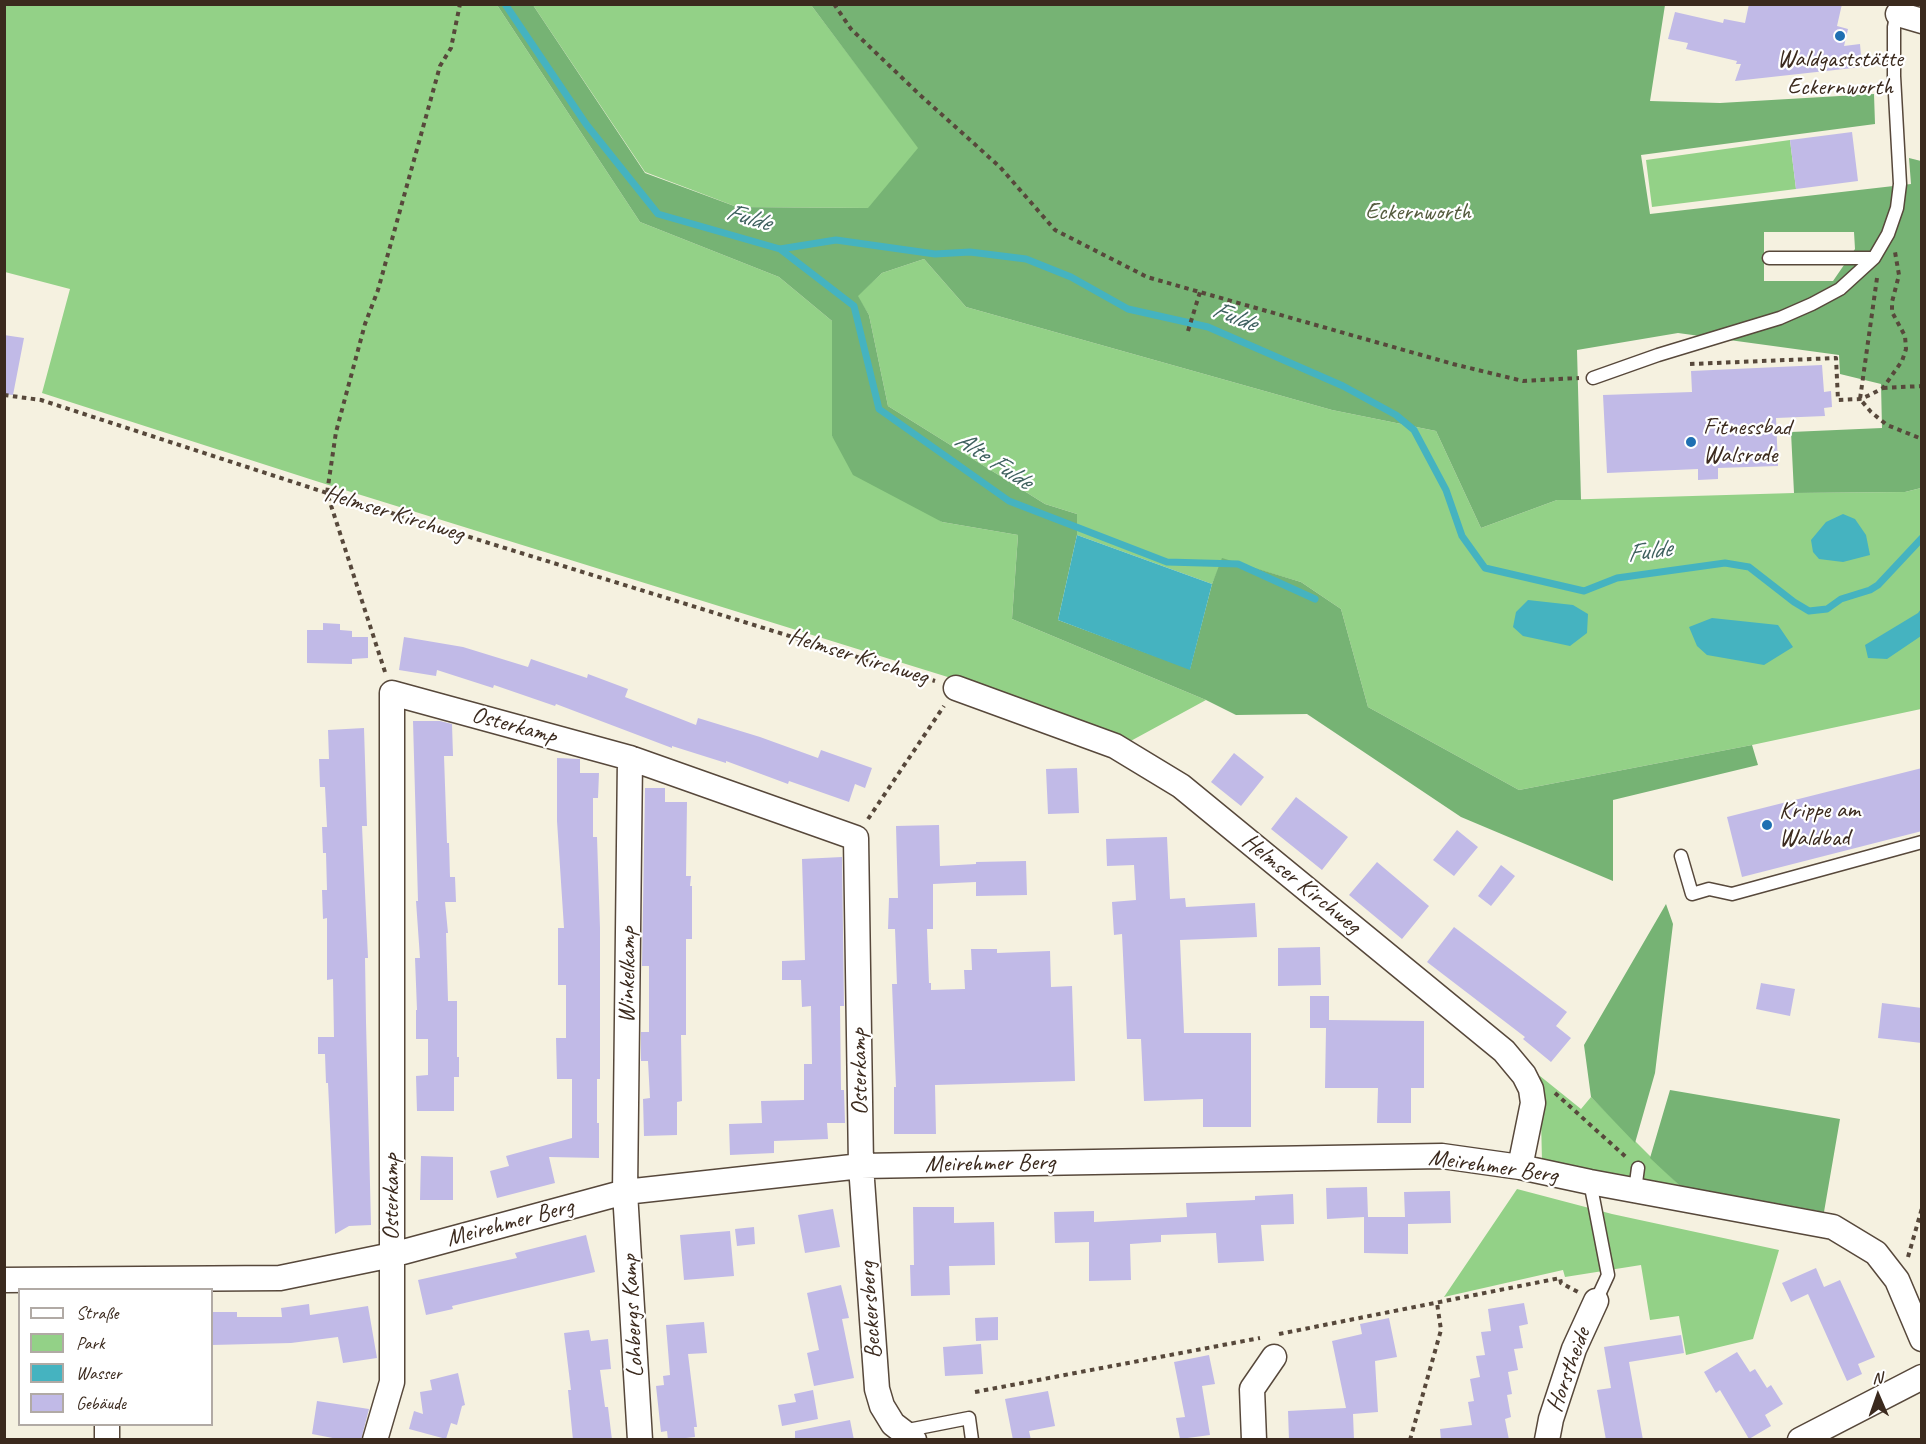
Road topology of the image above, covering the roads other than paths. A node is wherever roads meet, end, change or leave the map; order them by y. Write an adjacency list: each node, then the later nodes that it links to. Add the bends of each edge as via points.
1 (1896, 9): 2 (street); 4 (lane, via 1894,76 1900,184 1888,234)
2 (1922, 21)
3 (1769, 258): 4 (lane)
4 (1874, 258): 5 (lane, via 1840,289 1780,318)
5 (1593, 378)
6 (956, 688): 11 (street, Helmser Kirchweg, via 1114,746 1181,786 1504,1051 1524,1075 1533,1103)
7 (630, 758): 10 (street, Osterkamp, via 856,838); 13 (street, Winkelkamp); 14 (street, Osterkamp, via 392,693)
8 (1922, 842): 9 (lane, via 1732,894 1709,889 1692,894)
9 (1681, 856)
10 (861, 1166): 11 (street, Meirehmer Berg, via 1442,1156); 13 (street, Meirehmer Berg); 21 (street, Beckersberg, via 877,1389 887,1416)
11 (1520, 1167): 12 (street, Meirehmer Berg)
12 (1590, 1182): 17 (lane, via 1608,1275); 18 (street, Meirehmer Berg, via 1636,1179 1833,1227 1874,1250 1897,1280)
13 (625, 1192): 14 (street, Meirehmer Berg); 23 (street, Lohbergs Kamp)
14 (392, 1255): 16 (street, Meirehmer Berg, via 280,1278); 22 (street, Osterkamp, via 392,1382)
15 (4, 1280): 16 (street, Meirehmer Berg)
16 (108, 1284)
17 (1596, 1301): 26 (street, Horstheide, via 1574,1349)
18 (1922, 1339)
19 (1274, 1357): 25 (street, via 1252,1389)
20 (1922, 1377): 27 (street)
21 (907, 1436): 24 (lane, via 969,1418)
22 (375, 1440)
23 (640, 1440)
24 (972, 1440)
25 (1254, 1440)
26 (1547, 1440)
27 (1800, 1440)

